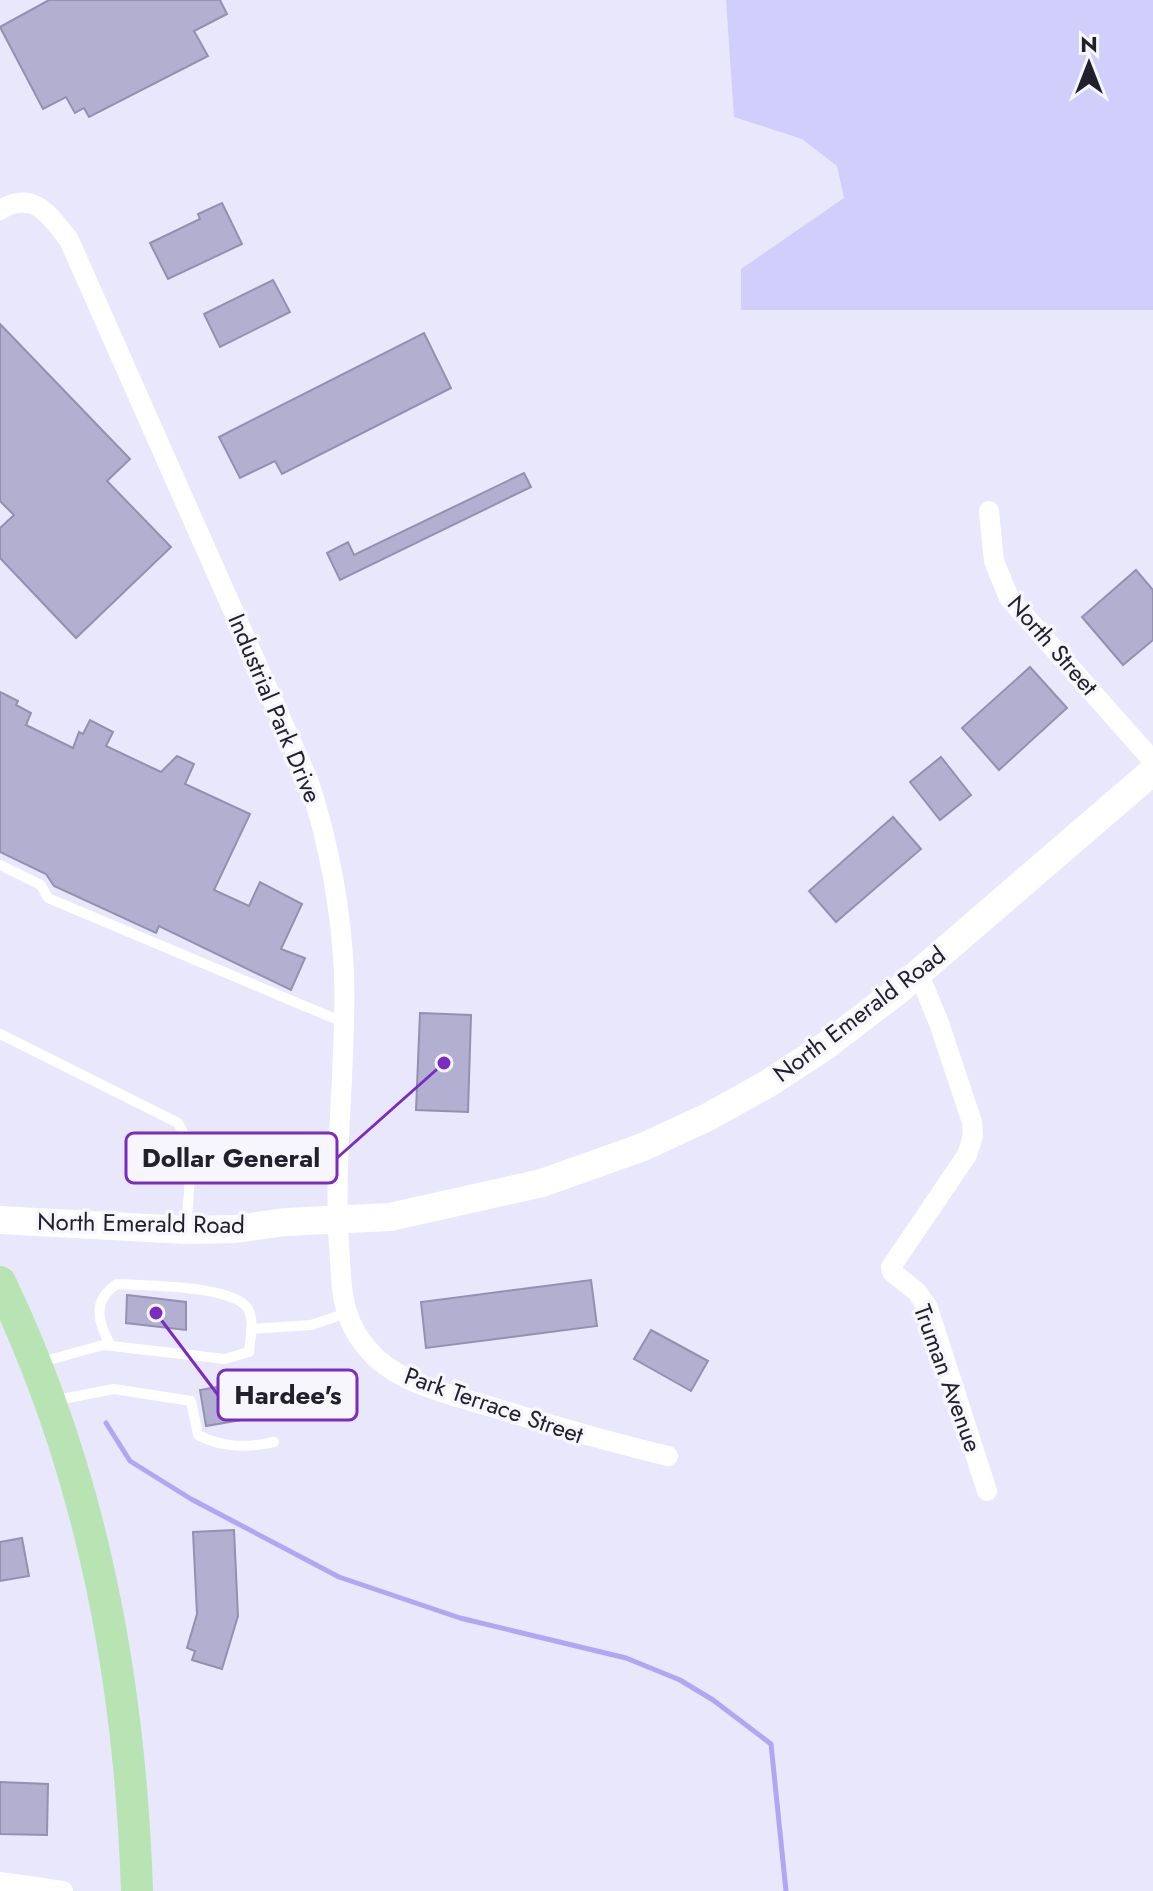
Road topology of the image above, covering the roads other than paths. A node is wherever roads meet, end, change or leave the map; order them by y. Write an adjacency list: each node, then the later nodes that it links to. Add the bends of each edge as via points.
1 (0, 210): 7 (street, Industrial Park Drive, via 16,203 47,211 82,268 309,782 336,891)
2 (989, 511): 3 (street, North Street, via 994,561 1009,598)
3 (1153, 761)
4 (1153, 771): 6 (main road, North Emerald Road)
5 (0, 865): 7 (lane, via 41,885 48,898)
6 (918, 972): 9 (main road, North Emerald Road, via 769,1083 643,1147 482,1198 390,1217); 20 (street, Truman Avenue, via 973,1136 967,1155 891,1267 928,1308)
7 (345, 1023): 9 (street, Industrial Park Drive)
8 (0, 1034): 11 (lane, via 178,1123 189,1152)
9 (337, 1218): 11 (main road, North Emerald Road); 13 (street, Park Terrace Street)
10 (0, 1220): 11 (main road, North Emerald Road)
11 (186, 1230)
12 (0, 1282): 16 (highway)
13 (347, 1313): 14 (lane, via 311,1325); 19 (street, Park Terrace Street, via 371,1353 414,1382 594,1439)
14 (251, 1329): 15 (lane, via 249,1352 225,1359); 15 (lane, via 248,1308 222,1293 117,1284 98,1310 99,1325)
15 (111, 1346): 16 (lane)
16 (36, 1364): 17 (highway)
17 (50, 1401): 18 (lane, via 114,1389 191,1401 198,1435 214,1443 255,1447); 23 (highway, via 99,1567 115,1647)
18 (274, 1442)
19 (668, 1456)
20 (987, 1491)
21 (0, 1882): 22 (street)
22 (63, 1891)
23 (137, 1891)

